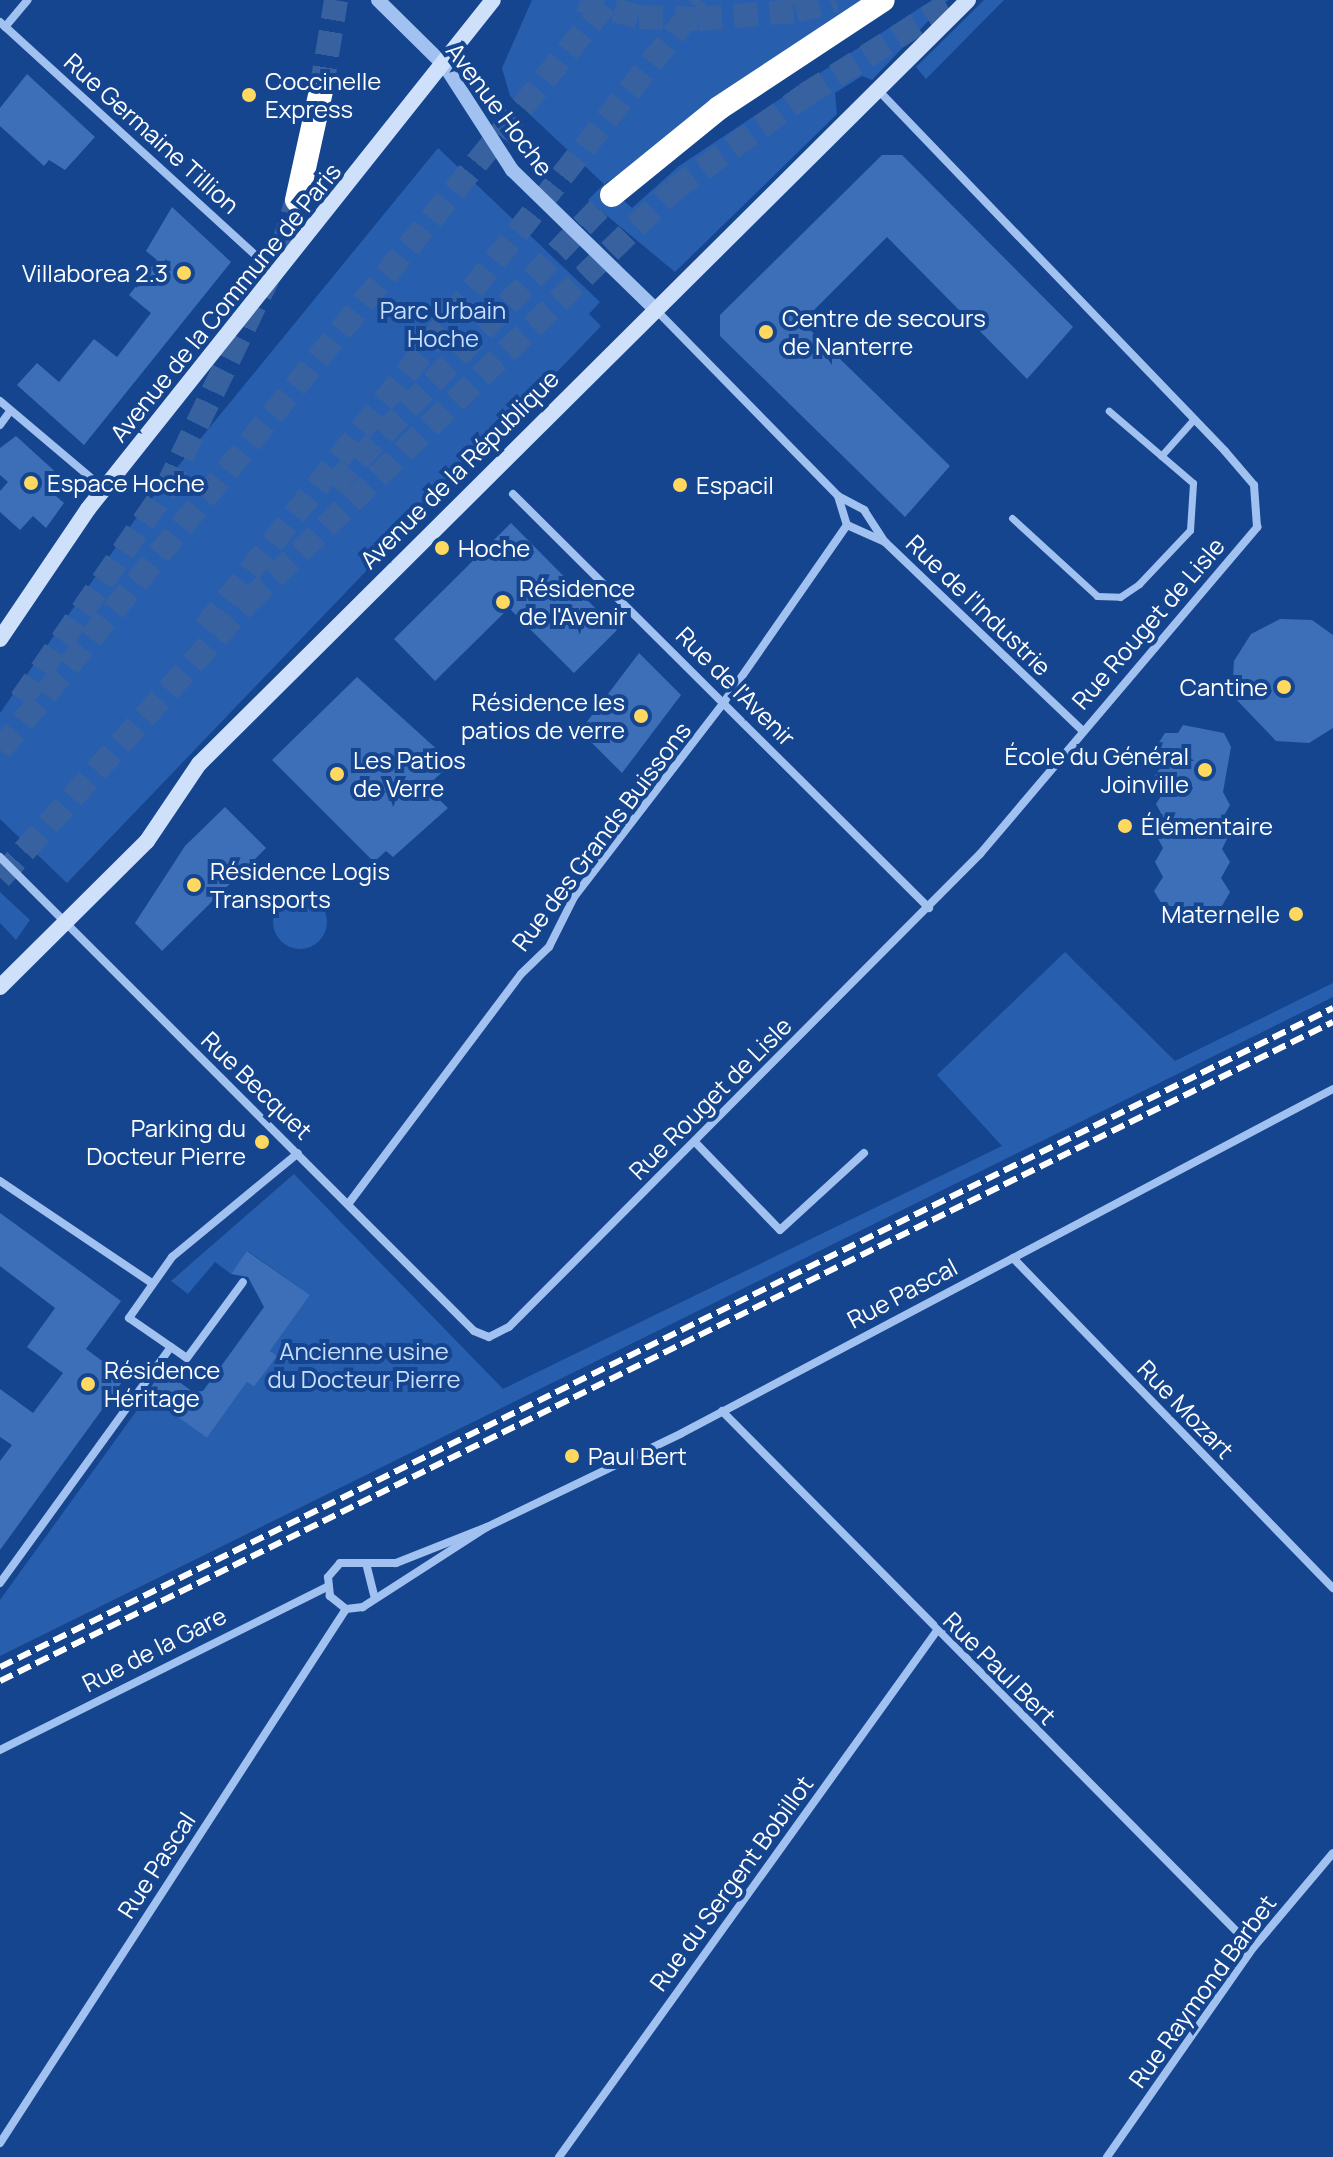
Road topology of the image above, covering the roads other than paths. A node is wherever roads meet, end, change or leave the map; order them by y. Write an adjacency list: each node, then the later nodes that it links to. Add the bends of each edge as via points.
1 (28, 0): 6 (street)
2 (378, 0): 7 (street, Avenue Hoche)
3 (493, 0): 7 (main road, Avenue de la Commune de Paris)
4 (883, 0): 10 (highway, via 719,108)
5 (968, 0): 8 (main road, Avenue de la République)
6 (3, 25): 12 (street, Rue Germaine Tillion)
7 (445, 66): 12 (main road, Avenue de la Commune de Paris); 13 (street, Avenue Hoche, via 512,170)
8 (877, 89): 13 (main road, Avenue de la République); 17 (street, Rue Rouget de Lisle)
9 (321, 91): 11 (highway)
10 (612, 195)
11 (297, 200)
12 (277, 274): 20 (main road, Avenue de la Commune de Paris)
13 (656, 310): 22 (street, Rue de l'Industrie); 31 (main road, Avenue de la République, via 199,764 147,841)
14 (0, 401): 15 (street)
15 (10, 411): 18 (street); 20 (street)
16 (1109, 411): 19 (street)
17 (1194, 419): 19 (street); 28 (street, Rue Rouget de Lisle, via 1246,477 1260,502 1257,527)
18 (0, 425)
19 (1161, 456): 23 (street, via 1193,483 1196,516 1190,530 1120,597 1097,596)
20 (104, 489): 26 (main road, Avenue de la Commune de Paris)
21 (513, 494): 27 (street, Rue de l'Avenir)
22 (838, 496): 24 (street, Rue de l'Industrie); 25 (street, Rue de l'Industrie, via 864,510)
23 (1012, 518)
24 (847, 525): 25 (street, Rue de l'Industrie); 27 (street, Rue des Grands Buissons)
25 (885, 542): 28 (street, Rue de l'Industrie)
26 (0, 639)
27 (724, 702): 30 (street, Rue de l'Avenir); 38 (street, Rue des Grands Buissons, via 574,897 549,947 521,974)
28 (1081, 729): 30 (street, Rue Rouget de Lisle, via 1069,753)
29 (0, 857): 31 (street, Rue Becquet)
30 (929, 908): 34 (street, Rue Rouget de Lisle)
31 (64, 924): 32 (main road, Avenue de la République); 35 (street, Rue Becquet)
32 (0, 987)
33 (1333, 1089): 39 (street, Rue Pascal)
34 (695, 1142): 36 (street, via 780,1230); 42 (street, Rue Rouget de Lisle, via 517,1320)
35 (298, 1153): 38 (street, Rue Becquet); 41 (street, via 172,1257)
36 (864, 1153)
37 (0, 1181): 41 (street)
38 (349, 1203): 42 (street, Rue Becquet, via 474,1331)
39 (1013, 1258): 44 (street, Rue Pascal); 49 (street, Rue Mozart)
40 (243, 1282): 43 (street, via 187,1358)
41 (153, 1284): 43 (street, via 129,1318)
42 (489, 1337)
43 (171, 1347): 47 (street)
44 (722, 1411): 45 (street, Rue Pascal); 52 (street, Rue Paul Bert)
45 (487, 1527): 46 (street, Rue Pascal, via 396,1563); 50 (street, Rue Pascal, via 403,1583)
46 (367, 1567): 48 (street, Rue Pascal, via 340,1563); 50 (street)
47 (0, 1583)
48 (327, 1587): 51 (street, via 334,1602); 53 (street, Rue de la Gare)
49 (1333, 1588)
50 (374, 1595): 51 (street, Rue Pascal, via 363,1607)
51 (346, 1609): 56 (street, Rue Pascal)
52 (936, 1632): 55 (street, Rue Paul Bert); 57 (street, Rue du Sergent Bobillot)
53 (0, 1750)
54 (1333, 1853): 55 (street, Rue Raymond Barbet)
55 (1253, 1948): 58 (street, Rue Raymond Barbet)
56 (0, 2143)
57 (559, 2157)
58 (1107, 2157)

